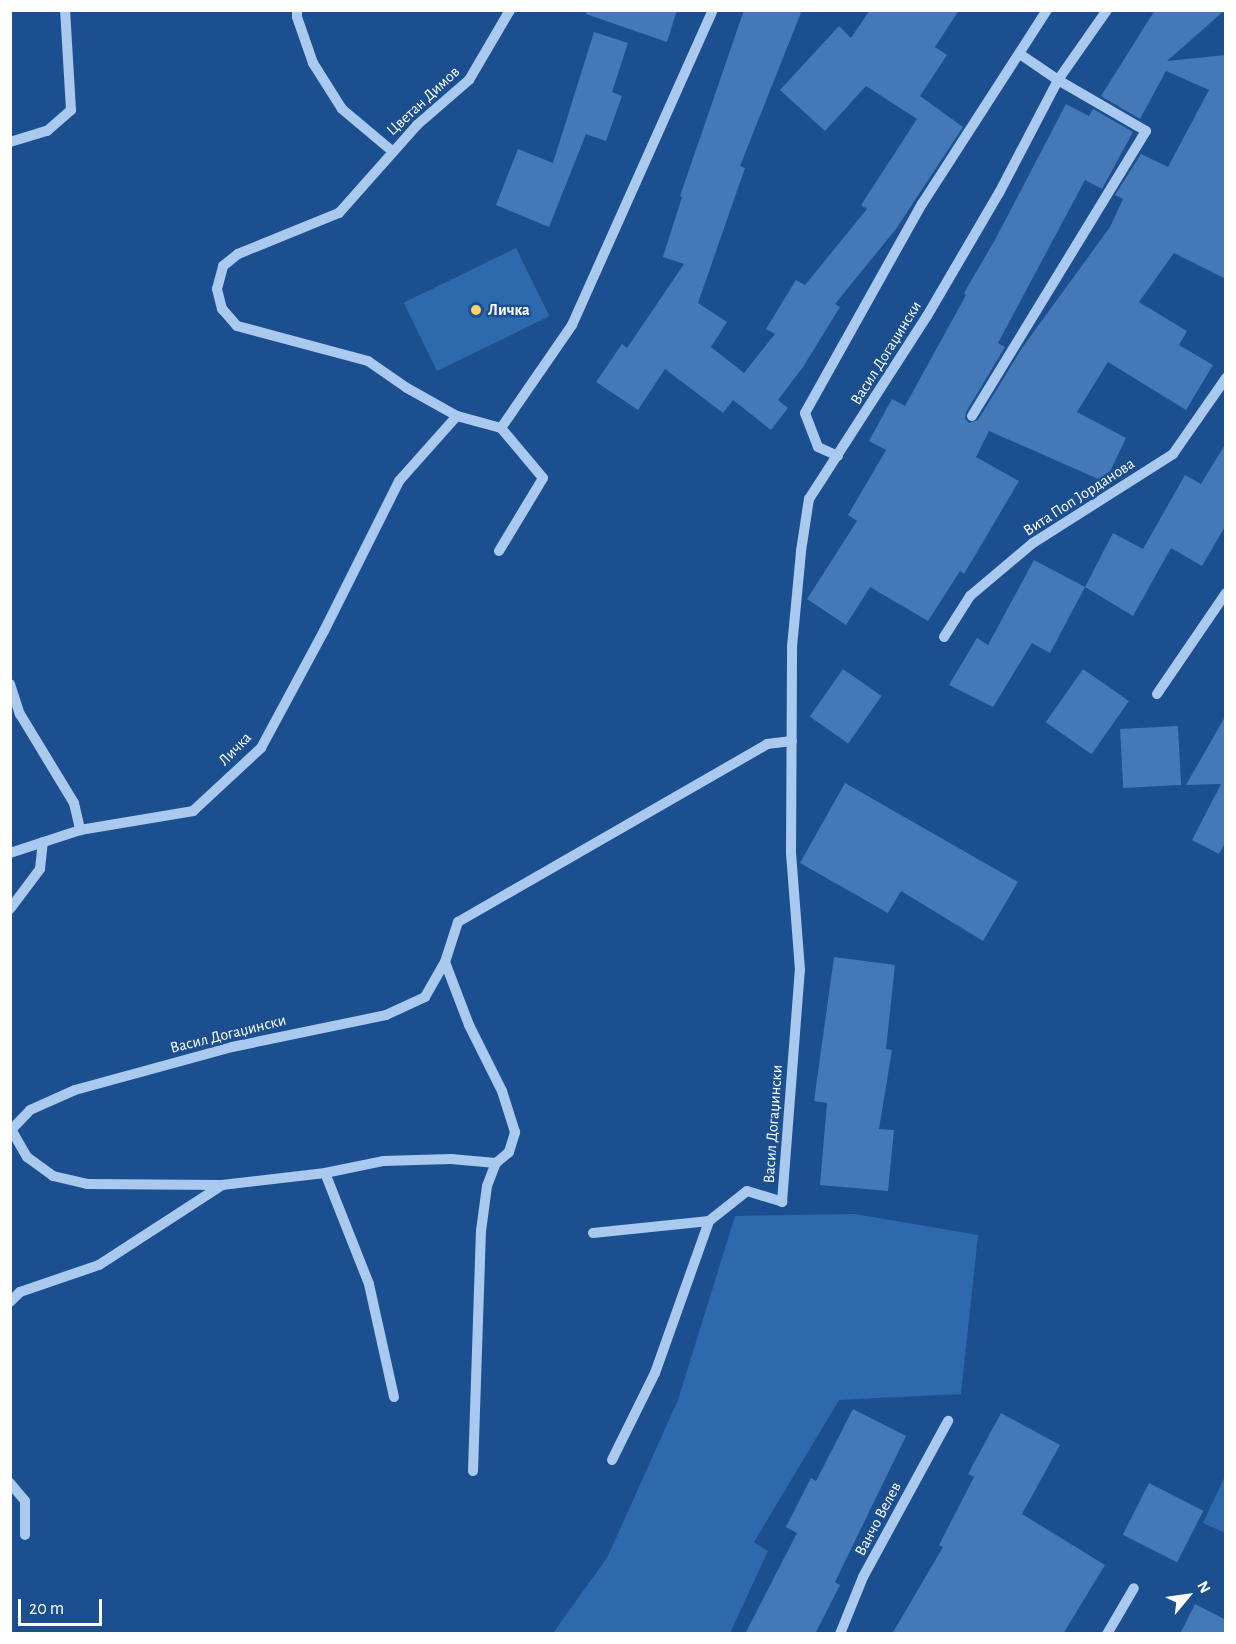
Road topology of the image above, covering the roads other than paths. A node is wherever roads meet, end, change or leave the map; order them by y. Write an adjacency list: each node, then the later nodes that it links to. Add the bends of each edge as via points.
1 (65, 10): 9 (street, via 71,110 47,131)
2 (297, 10): 10 (street, via 313,63 342,109)
3 (510, 10): 10 (street, Цветан Димов, via 469,80)
4 (712, 10): 14 (street, via 572,325)
5 (1047, 10): 7 (street)
6 (1107, 10): 8 (street, Васил Догаџински)
7 (1020, 54): 8 (street); 15 (street, via 922,204 805,413 818,447)
8 (1058, 80): 13 (street, via 1146,131); 15 (street, Васил Догаџински, via 999,193)
9 (10, 142)
10 (392, 151): 12 (street, Цветан Димов, via 339,213 238,254 223,266 218,289 222,309 237,326 368,362)
11 (1226, 378): 18 (street, Вита Поп Јорданова, via 1173,454 1033,543 970,596)
12 (457, 416): 14 (street); 22 (street, Личка, via 399,481 261,748 193,811)
13 (972, 416)
14 (501, 428): 16 (street, via 543,478)
15 (838, 456): 21 (street, Васил Догаџински, via 809,499 802,540 792,647)
16 (499, 551)
17 (1226, 593): 20 (street)
18 (944, 637)
19 (10, 684): 22 (street, via 20,714 74,803)
20 (1157, 694)
21 (792, 741): 26 (street, Васил Догаџински, via 767,744 458,922); 31 (street, Васил Догаџински, via 791,854 800,970 782,1202 747,1191)
22 (80, 830): 23 (street, Личка)
23 (43, 842): 24 (street, Личка); 25 (street, via 40,869)
24 (10, 853)
25 (10, 909)
26 (445, 962): 27 (street, Васил Догаџински, via 425,997 386,1015 232,1047 75,1090 30,1110); 28 (street, via 469,1025 502,1090 515,1132 508,1152)
27 (11, 1131): 30 (street, via 27,1157 53,1176 87,1184)
28 (496, 1163): 29 (street, via 451,1159 383,1161); 37 (street, via 487,1186 481,1231)
29 (325, 1173): 30 (street); 34 (street, via 369,1284)
30 (222, 1185): 33 (street, via 99,1265 20,1292)
31 (709, 1221): 32 (street); 36 (street, via 655,1373)
32 (593, 1233)
33 (10, 1302)
34 (394, 1397)
35 (948, 1421): 41 (street, Ванчо Велев, via 864,1577)
36 (612, 1460)
37 (473, 1471)
38 (10, 1483): 39 (street, via 25,1501)
39 (25, 1535)
40 (1134, 1588): 42 (street)
41 (840, 1634)
42 (1107, 1634)

